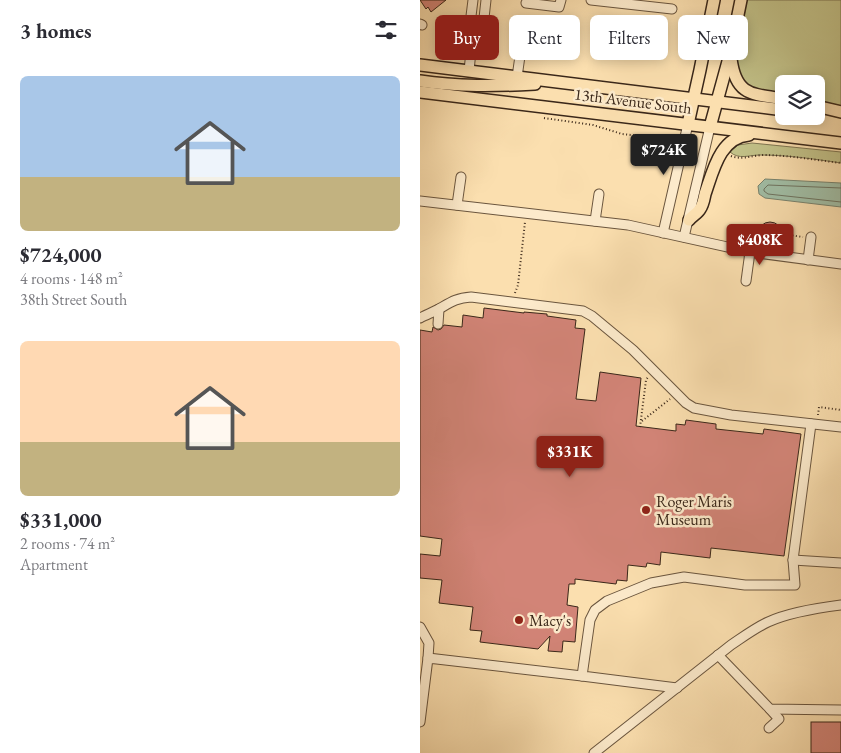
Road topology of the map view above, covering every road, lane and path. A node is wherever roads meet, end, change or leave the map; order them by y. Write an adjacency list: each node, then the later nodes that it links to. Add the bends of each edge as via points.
1 (472, 0): 11 (street)
2 (477, 0): 12 (street)
3 (482, 0): 13 (street)
4 (486, 0): 14 (street)
5 (561, 0): 9 (street, via 559,7)
6 (591, 0): 10 (street)
7 (714, 0): 26 (main road)
8 (741, 0): 15 (main road)
9 (526, 3)
10 (672, 9)
11 (471, 15)
12 (473, 15)
13 (480, 15)
14 (484, 15)
15 (738, 15)
16 (468, 60): 21 (street)
17 (519, 60): 22 (street)
18 (728, 60): 28 (main road)
19 (731, 60): 27 (main road, via 740,86 748,92)
20 (420, 65): 21 (main road, 13th Avenue South)
21 (468, 71): 22 (main road, 13th Avenue South)
22 (517, 77): 24 (main road, 13th Avenue South)
23 (420, 81): 24 (main road, via 467,86)
24 (569, 83): 26 (main road, 13th Avenue South)
25 (420, 92): 35 (main road, 13th Avenue South)
26 (694, 98): 28 (main road, 13th Avenue South); 35 (main road)
27 (775, 98)
28 (718, 101): 30 (main road, 13th Avenue South); 36 (main road)
29 (825, 108): 31 (main road)
30 (775, 109)
31 (841, 112)
32 (825, 115): 33 (main road)
33 (841, 117)
34 (541, 118): 38 (path)
35 (688, 124): 36 (main road, 13th Avenue South); 49 (street)
36 (710, 127): 37 (main road, 13th Avenue South); 46 (street)
37 (764, 134): 39 (main road, 13th Avenue South); 46 (main road, via 745,135 728,144 715,165 701,209)
38 (672, 140)
39 (841, 143)
40 (728, 154): 41 (path, via 736,158 787,157)
41 (841, 164)
42 (461, 177): 45 (street)
43 (599, 194): 47 (street)
44 (420, 200): 45 (street)
45 (457, 205): 47 (street)
46 (689, 220): 50 (street)
47 (595, 221): 49 (street)
48 (525, 222): 57 (path)
49 (663, 233): 50 (street)
50 (684, 237): 52 (street)
51 (811, 237): 53 (path, via 783,234); 54 (street)
52 (750, 252): 53 (street); 56 (street)
53 (782, 257): 54 (street)
54 (808, 260): 55 (street)
55 (841, 264)
56 (746, 281)
57 (515, 293)
58 (439, 309): 59 (street); 60 (street); 64 (street, via 460,298 471,297 584,311 633,350 694,408)
59 (420, 318)
60 (438, 324)
61 (648, 377): 63 (path)
62 (670, 399): 63 (path)
63 (641, 422): 65 (path)
64 (811, 424): 66 (street); 67 (street)
65 (640, 427)
66 (841, 427)
67 (793, 560): 68 (street); 73 (street, via 795,585 745,585 684,577 651,583 607,601 595,610 590,620)
68 (841, 563)
69 (841, 605): 71 (street, via 820,607 768,622)
70 (420, 627): 72 (street, via 429,643)
71 (718, 655): 74 (street); 75 (street)
72 (428, 658): 73 (street); 77 (street)
73 (582, 676): 74 (street)
74 (677, 688): 80 (street)
75 (770, 708): 76 (street); 79 (street, via 779,719)
76 (841, 710)
77 (421, 711): 78 (street)
78 (420, 722)
79 (769, 728)
80 (594, 753)

